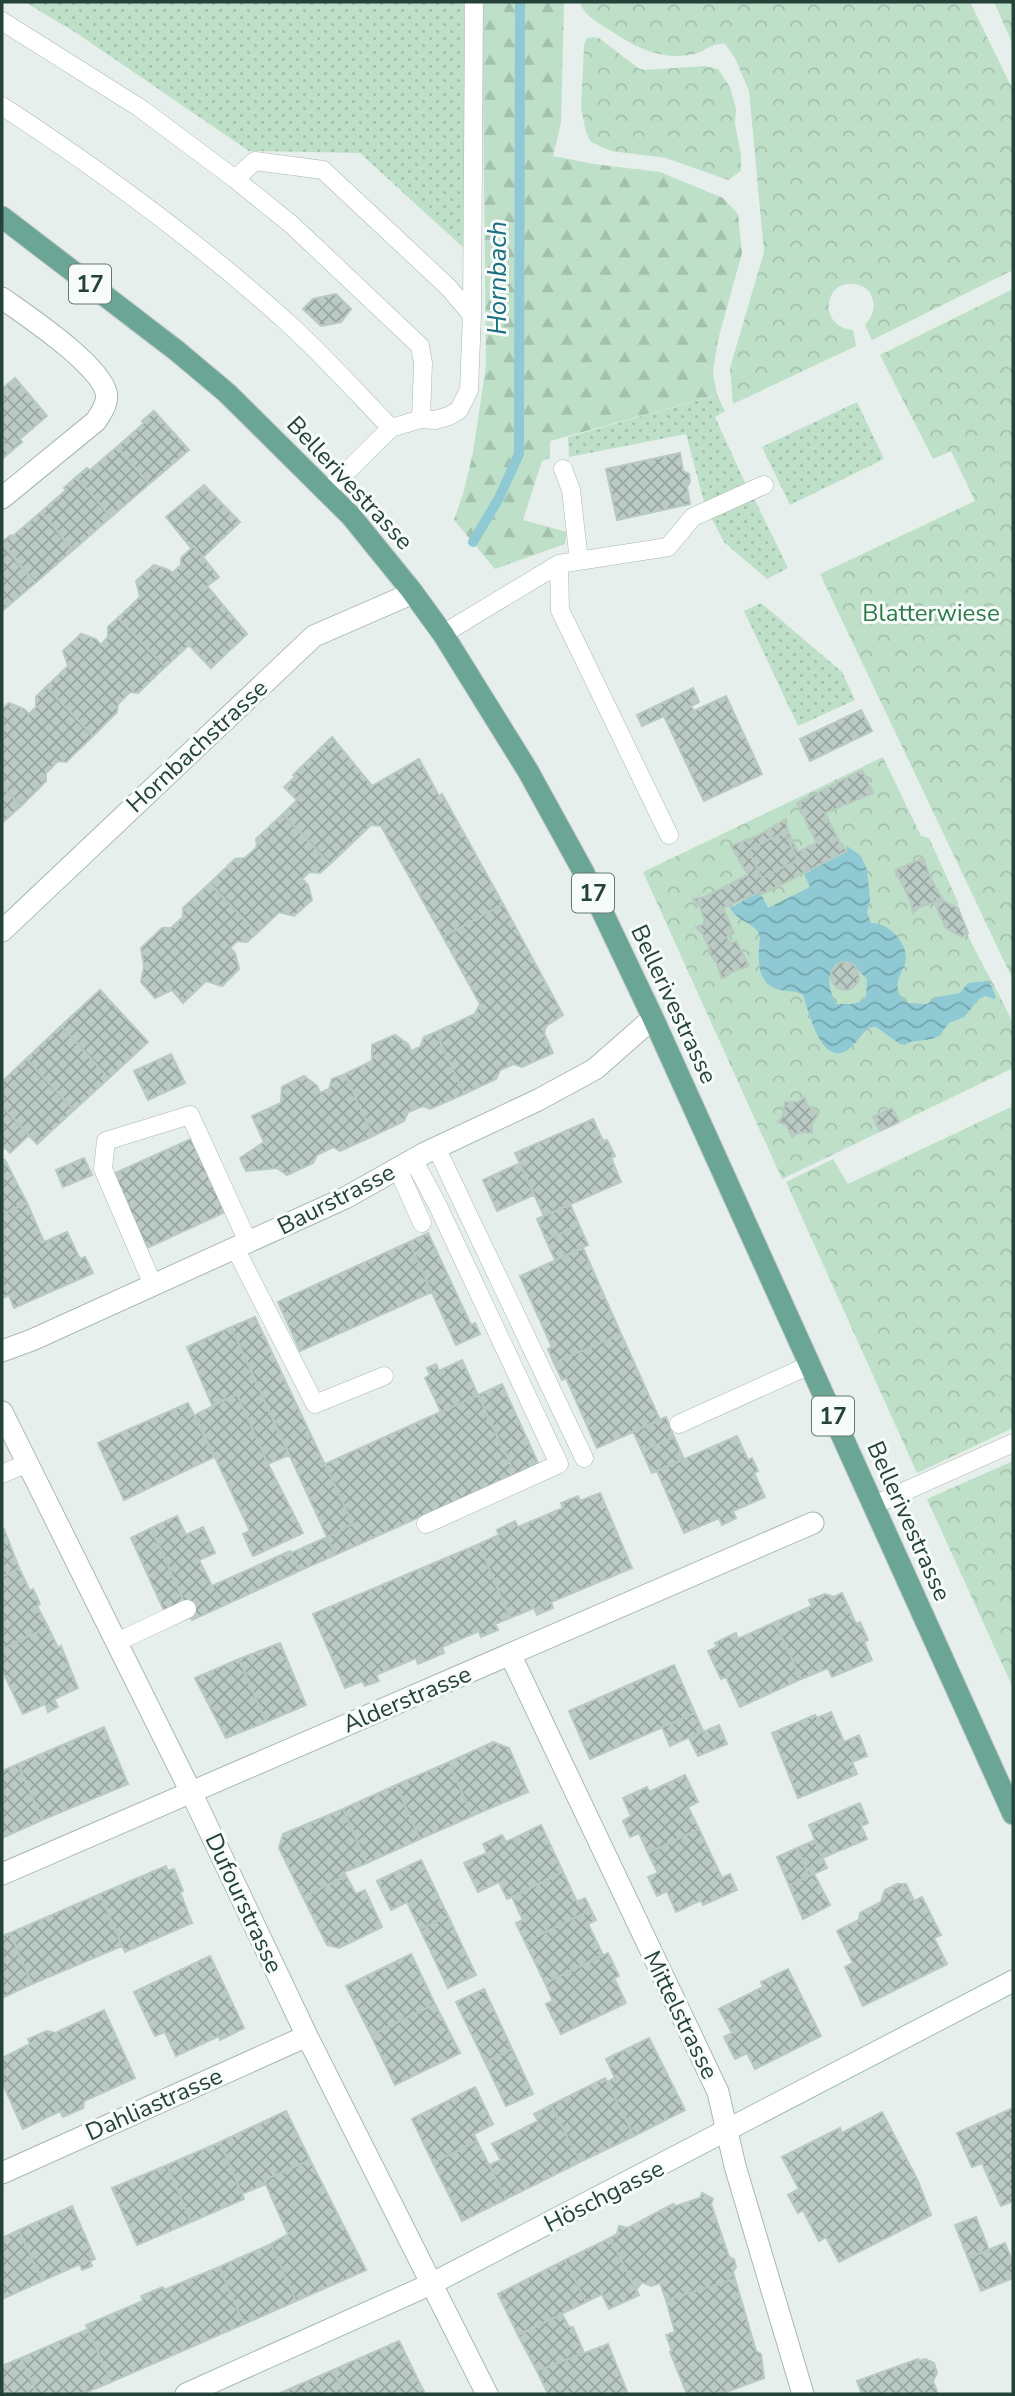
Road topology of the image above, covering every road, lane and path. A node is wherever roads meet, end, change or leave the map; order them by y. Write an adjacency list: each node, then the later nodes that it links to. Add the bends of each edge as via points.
1 (474, 2): 7 (lane)
2 (2, 20): 4 (lane, via 140,108)
3 (2, 106): 9 (lane, via 159,215 243,284)
4 (235, 179): 7 (lane, via 255,161 323,170); 8 (lane, via 292,225 420,346)
5 (2, 217): 12 (main road, Bellerivestrasse / 17, via 187,359)
6 (2, 298): 13 (street, via 93,370 106,393 105,407 96,421)
7 (472, 315): 8 (lane, via 465,400 449,416)
8 (421, 419): 9 (lane)
9 (391, 428): 12 (lane)
10 (563, 469): 14 (lane, via 571,490)
11 (764, 485): 14 (lane, via 693,517 668,547)
12 (327, 492): 16 (main road, Bellerivestrasse / 17)
13 (2, 498)
14 (579, 561): 15 (lane)
15 (559, 564): 17 (lane); 18 (lane, via 560,610)
16 (413, 593): 17 (main road, Bellerivestrasse / 17); 19 (street, Hornbachstrasse, via 314,636)
17 (443, 634): 20 (main road, Bellerivestrasse / 17, via 583,871)
18 (669, 835)
19 (2, 931)
20 (653, 1018): 21 (street, Baurstrasse, via 595,1069); 27 (main road, Bellerivestrasse / 17)
21 (436, 1147): 22 (street, Baurstrasse); 32 (lane)
22 (405, 1164): 23 (lane); 24 (street, Baurstrasse, via 345,1198); 37 (lane, via 438,1206 559,1464)
23 (422, 1223)
24 (242, 1245): 25 (street, Baurstrasse); 25 (lane, via 190,1115 106,1142 103,1170); 28 (lane, via 316,1405)
25 (153, 1285): 26 (street, Baurstrasse)
26 (2, 1351)
27 (810, 1365): 30 (lane); 35 (main road, Bellerivestrasse / 17)
28 (384, 1376)
29 (2, 1412): 33 (street, Dufourstrasse)
30 (679, 1424)
31 (1013, 1443): 35 (lane)
32 (584, 1458)
33 (28, 1463): 34 (lane); 39 (street, Dufourstrasse)
34 (2, 1475)
35 (874, 1505): 42 (main road, Bellerivestrasse / 17)
36 (813, 1523): 40 (street, Alderstrasse)
37 (426, 1524)
38 (187, 1609): 39 (lane)
39 (117, 1642): 41 (street, Dufourstrasse)
40 (510, 1654): 41 (street, Alderstrasse); 46 (street, Mittelstrasse, via 718,2092)
41 (191, 1792): 43 (street, Alderstrasse); 45 (street, Dufourstrasse)
42 (1013, 1814)
43 (2, 1874)
44 (1013, 1981): 46 (street, Höschgasse)
45 (307, 2036): 47 (street, Dahliastrasse); 48 (street, Dufourstrasse)
46 (727, 2131): 48 (street, Höschgasse); 51 (street, Mittelstrasse)
47 (2, 2172)
48 (431, 2284): 49 (street, Höschgasse); 50 (street, Dufourstrasse)
49 (186, 2394)
50 (487, 2394)
51 (803, 2394)

